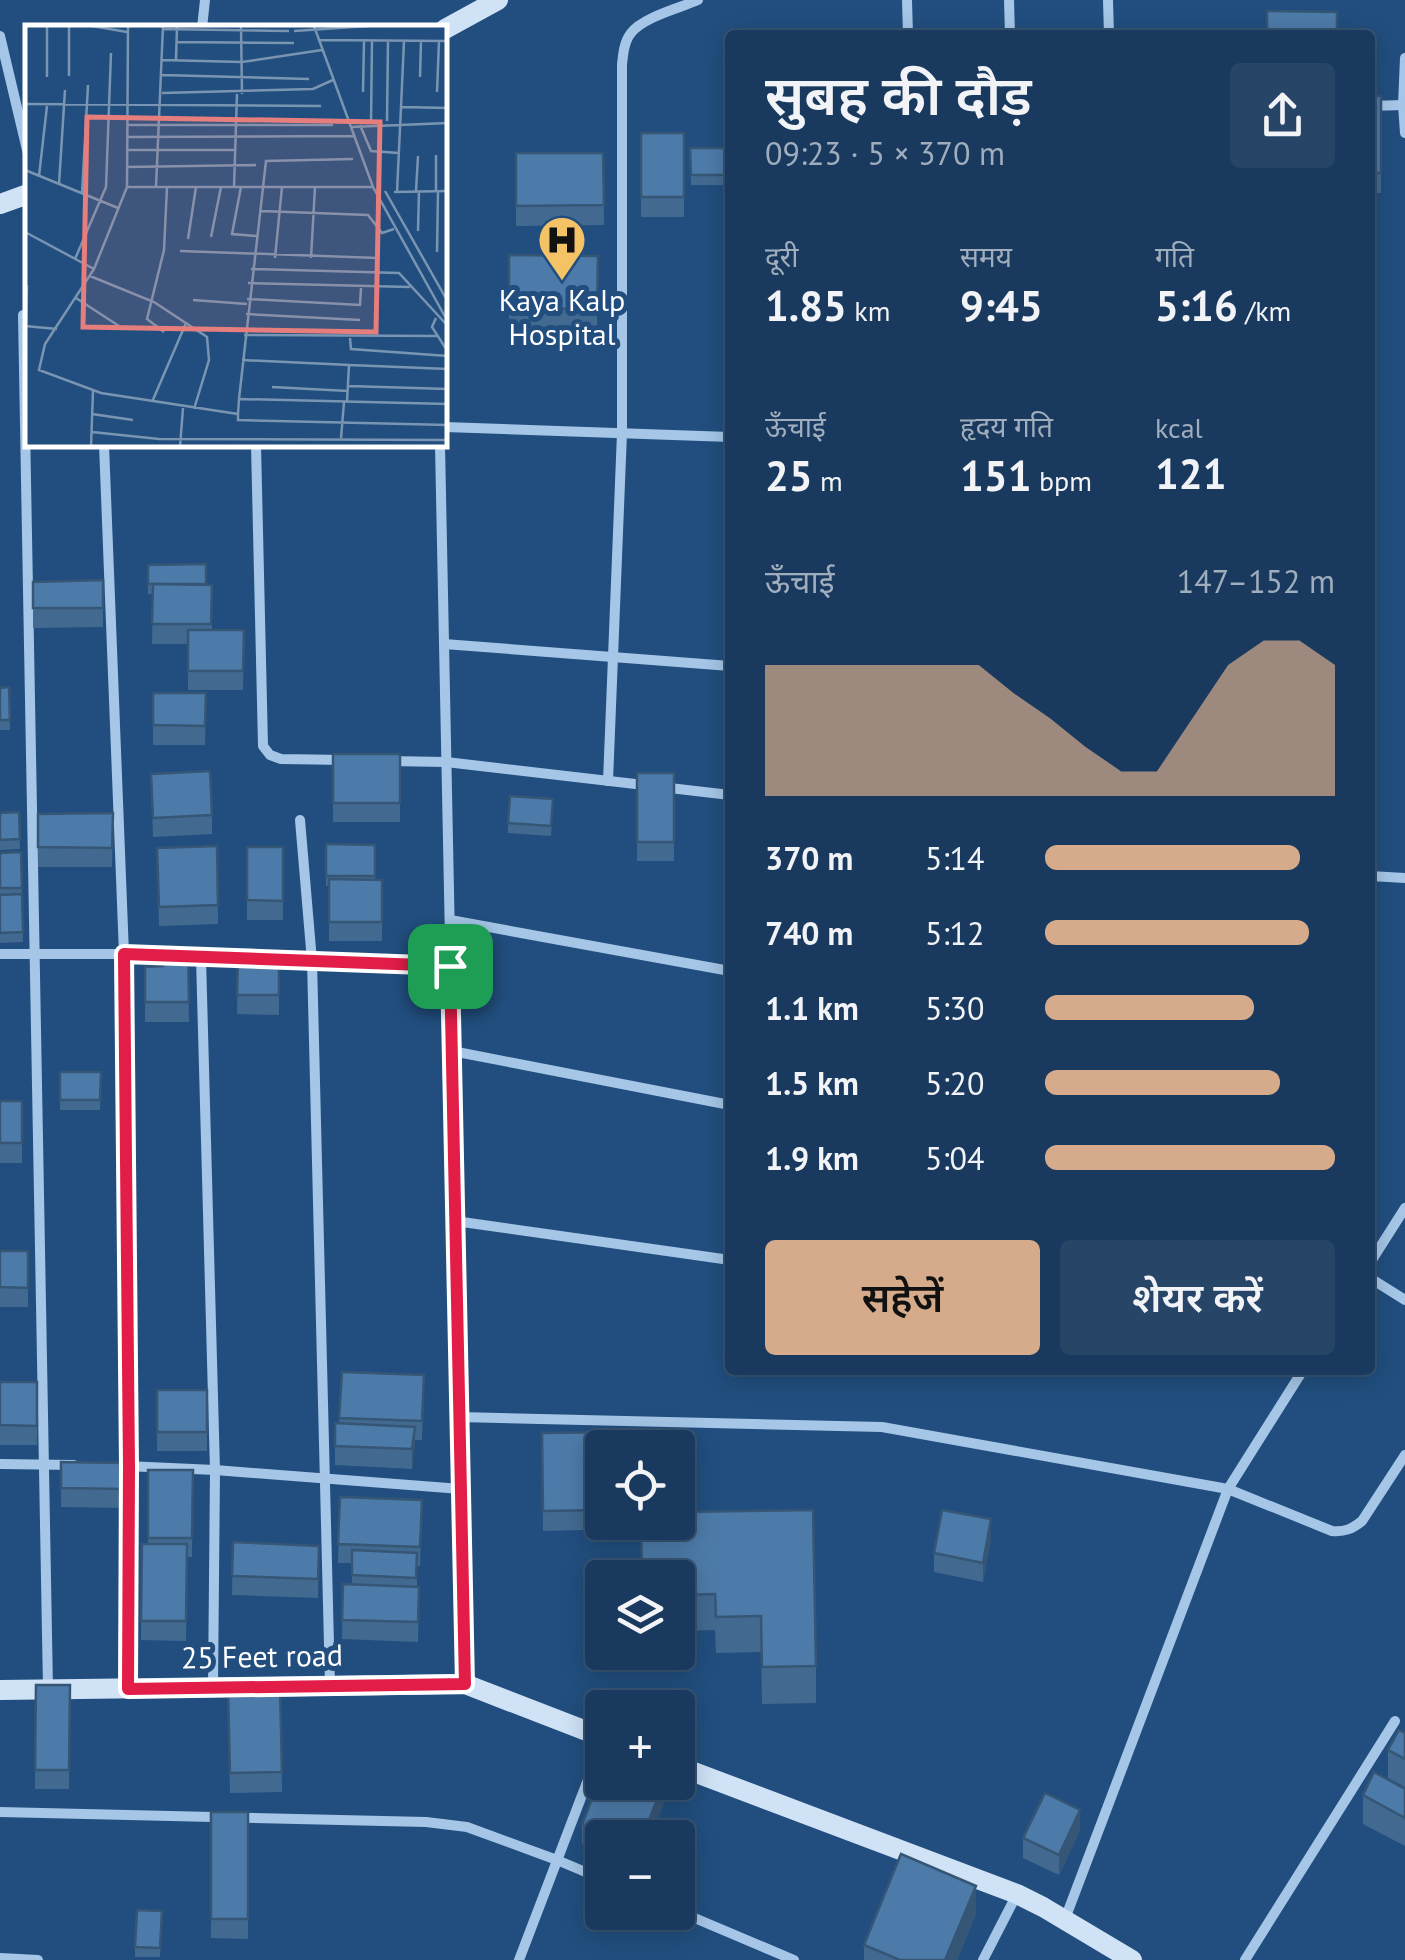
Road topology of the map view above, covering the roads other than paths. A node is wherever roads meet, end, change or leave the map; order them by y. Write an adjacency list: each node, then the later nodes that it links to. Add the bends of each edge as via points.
1 (205, 0): 8 (street)
2 (498, 0): 7 (street)
3 (698, 0): 24 (street, via 643,23 624,47)
4 (907, 0): 9 (street)
5 (1009, 0): 10 (street)
6 (1108, 0): 11 (street)
7 (456, 20)
8 (202, 25)
9 (908, 30)
10 (1010, 30)
11 (1109, 30)
12 (0, 36): 14 (street)
13 (1405, 58): 15 (street)
14 (3, 59): 17 (street)
15 (1403, 105): 16 (street); 18 (street)
16 (1375, 106)
17 (25, 129)
18 (1405, 133)
19 (25, 195): 20 (street)
20 (0, 204)
21 (23, 315): 22 (street)
22 (25, 421)
23 (448, 427): 24 (street)
24 (622, 433): 25 (street); 31 (street)
25 (725, 438)
26 (26, 448): 42 (street)
27 (104, 448): 44 (street)
28 (256, 448): 33 (street, via 264,746 280,759)
29 (440, 448): 30 (street)
30 (444, 644): 31 (street); 35 (street)
31 (613, 657): 32 (street); 36 (street)
32 (725, 666)
33 (354, 760)
34 (372, 761): 35 (street)
35 (446, 762): 36 (street); 41 (street)
36 (608, 781): 37 (street)
37 (725, 794)
38 (300, 820): 46 (street)
39 (1375, 876): 40 (street)
40 (1405, 878)
41 (450, 920): 47 (street); 48 (street)
42 (35, 952): 43 (street); 44 (street); 61 (street)
43 (0, 954)
44 (124, 954): 45 (street); 64 (street)
45 (201, 958): 46 (street); 65 (street)
46 (312, 962): 47 (street); 66 (street)
47 (450, 966): 49 (street)
48 (725, 970)
49 (452, 1051): 50 (street); 52 (street)
50 (725, 1105)
51 (1405, 1208): 53 (street)
52 (456, 1221): 54 (street); 58 (street)
53 (1375, 1255)
54 (725, 1259)
55 (1375, 1281): 56 (street)
56 (1405, 1300)
57 (1300, 1375): 68 (street)
58 (460, 1417): 67 (street); 68 (street, via 882,1427)
59 (1405, 1455): 68 (street, via 1362,1521 1342,1532)
60 (0, 1464): 61 (street)
61 (44, 1465): 62 (street); 74 (street)
62 (78, 1465)
63 (112, 1466): 64 (street)
64 (129, 1466): 65 (street); 72 (street)
65 (215, 1470): 66 (street); 71 (street)
66 (326, 1479): 67 (street); 70 (street)
67 (461, 1489): 69 (street)
68 (1228, 1489): 84 (street)
69 (465, 1684): 70 (street, 25 Feet road); 76 (street)
70 (330, 1686): 71 (street, 25 Feet road)
71 (213, 1688): 72 (street, 25 Feet road)
72 (128, 1689): 74 (street, 25 Feet road)
73 (0, 1690): 74 (street, 25 Feet road)
74 (48, 1690)
75 (1395, 1721): 91 (street)
76 (585, 1733)
77 (695, 1772): 82 (street)
78 (585, 1786): 80 (street)
79 (0, 1812): 80 (street, via 426,1822 466,1827)
80 (558, 1860): 81 (street); 87 (street)
81 (585, 1872)
82 (1017, 1894): 84 (street); 89 (street)
83 (695, 1918): 88 (street)
84 (1064, 1919): 90 (street)
85 (0, 1958): 86 (street)
86 (38, 1960)
87 (519, 1960)
88 (794, 1960)
89 (983, 1960)
90 (1132, 1960)
91 (1245, 1960)

